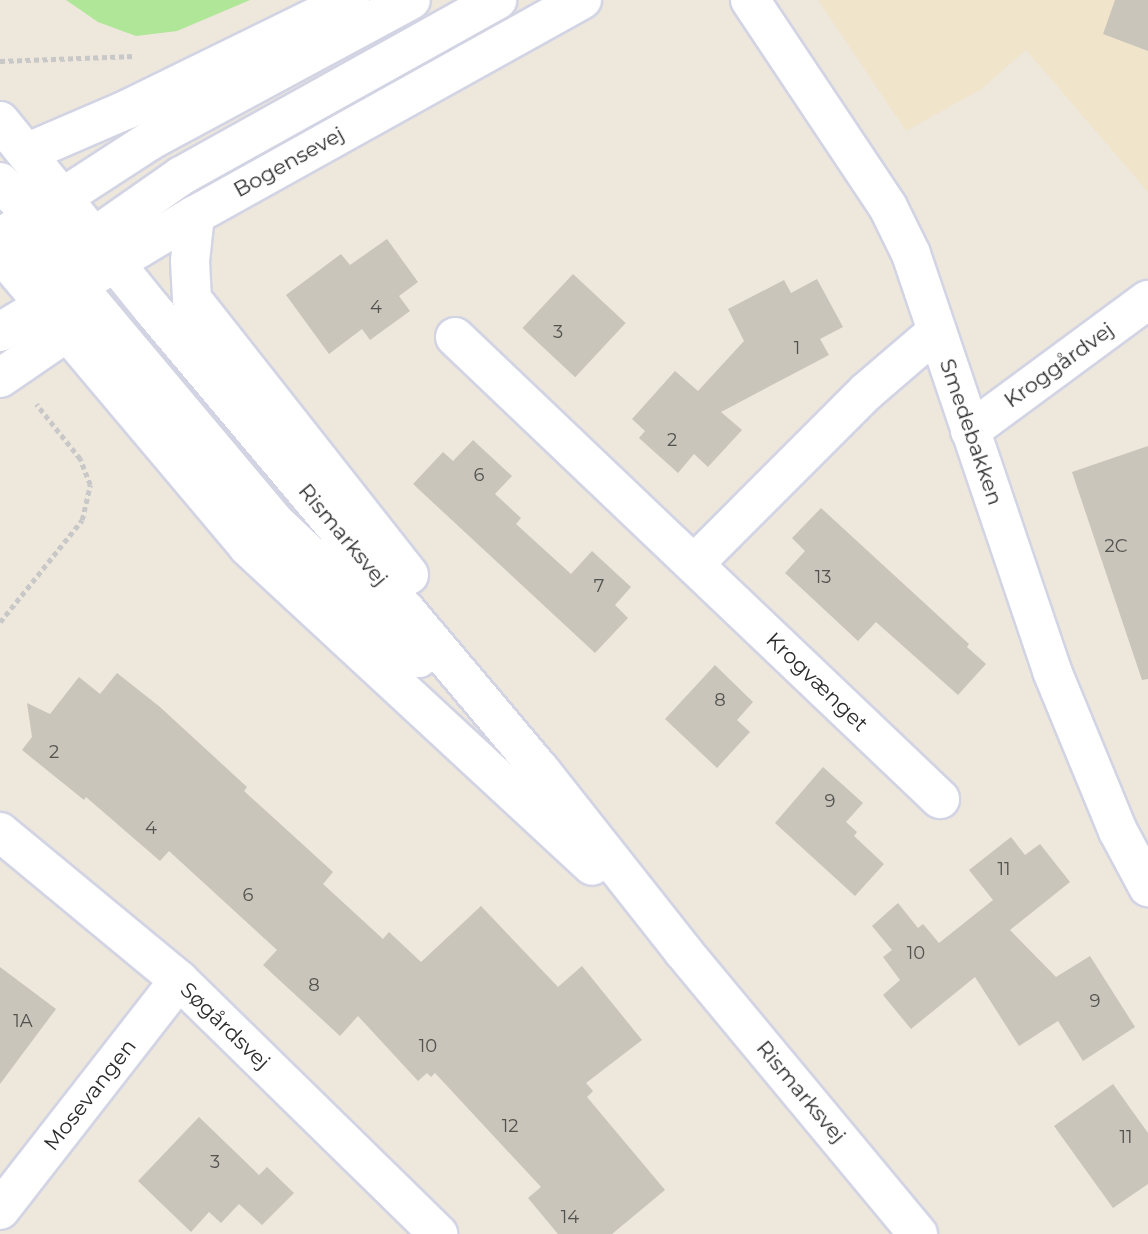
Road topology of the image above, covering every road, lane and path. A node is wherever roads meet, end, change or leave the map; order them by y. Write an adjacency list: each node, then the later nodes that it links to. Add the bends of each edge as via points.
1 (351, 0): 9 (main road, via 126,110)
2 (411, 0): 12 (main road, via 151,140)
3 (497, 0): 13 (main road, via 181,176)
4 (582, 0): 11 (main road, Bogensevej)
5 (750, 0): 15 (main road, Smedebakken, via 888,207 911,254)
6 (137, 56): 7 (path)
7 (0, 61)
8 (0, 121): 9 (main road, Rismarksvej)
9 (26, 153): 12 (main road, Rismarksvej)
10 (0, 182): 12 (main road)
11 (195, 215): 13 (main road, Bogensevej); 22 (main road, via 192,299 449,625)
12 (20, 241): 13 (main road, Rismarksvej); 13 (main road, Rismarksvej)
13 (78, 279): 16 (main road, Bogensevej); 18 (main road); 22 (main road, Rismarksvej); 26 (main road, Rismarksvej, via 248,547)
14 (1148, 300): 19 (main road, Kroggårdvej)
15 (936, 331): 19 (main road, Smedebakken); 20 (main road, via 866,392)
16 (0, 332)
17 (454, 337): 20 (main road, Krogvænget)
18 (6, 374): 21 (path, via 80,459 90,485 82,520)
19 (970, 431): 25 (main road, Smedebakken, via 1052,671 1118,831)
20 (694, 564): 23 (main road, Krogvænget)
21 (0, 622)
22 (541, 771): 26 (main road, Rismarksvej)
23 (940, 799)
24 (0, 832): 27 (main road, Søgårdsvej)
25 (1148, 887)
26 (683, 951): 30 (main road, Rismarksvej)
27 (179, 980): 28 (main road, Mosevangen); 29 (main road, Søgårdsvej)
28 (0, 1210)
29 (438, 1234)
30 (918, 1234)

